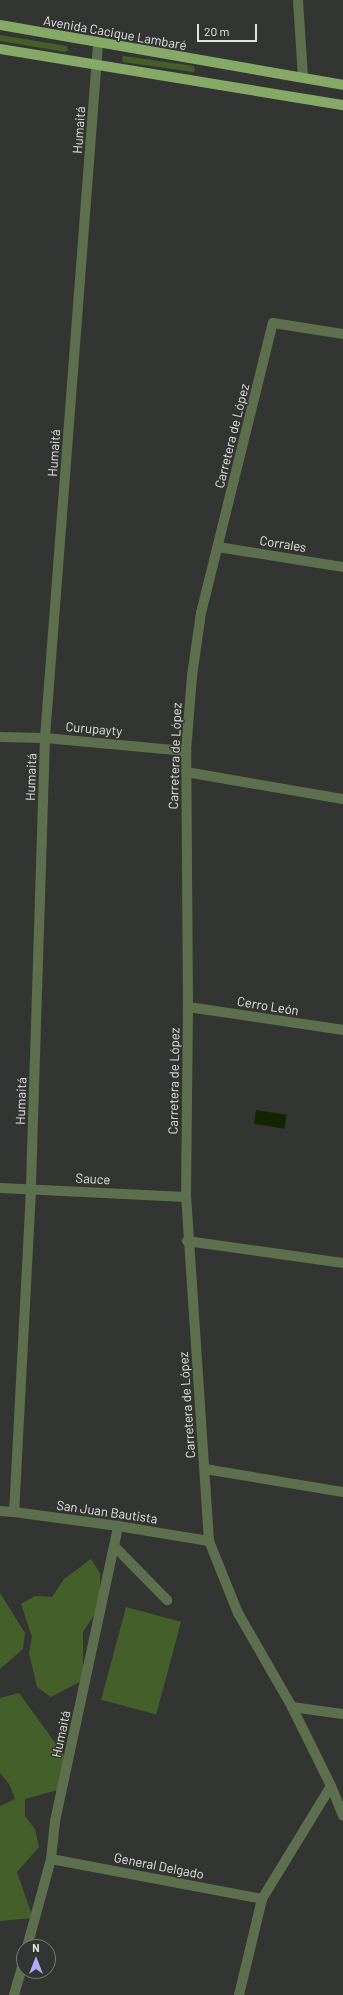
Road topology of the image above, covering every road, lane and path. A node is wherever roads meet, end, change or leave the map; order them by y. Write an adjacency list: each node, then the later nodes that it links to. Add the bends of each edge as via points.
1 (298, 0): 6 (street)
2 (0, 25): 3 (main road, Avenida Cacique Lambaré)
3 (98, 44): 5 (street, Humaitá); 6 (main road, Avenida Cacique Lambaré)
4 (0, 49): 5 (main road)
5 (97, 65): 8 (main road); 13 (street, Humaitá)
6 (303, 78): 7 (main road, Avenida Cacique Lambaré)
7 (343, 85)
8 (343, 105)
9 (343, 334): 10 (street, Carretera de López, via 273,323)
10 (218, 547): 11 (street, Corrales); 14 (street, Carretera de López, via 201,613)
11 (343, 567)
12 (0, 737): 13 (street, Curupayty)
13 (45, 738): 14 (street, Curupayty); 20 (street, Humaitá)
14 (186, 751): 15 (street, Carretera de López)
15 (186, 772): 16 (street); 17 (street, Carretera de López)
16 (343, 799)
17 (188, 1007): 18 (street, Cerro León); 21 (street, Carretera de López)
18 (343, 1030)
19 (0, 1188): 20 (street, Sauce)
20 (31, 1190): 21 (street, Sauce); 27 (street, Humaitá)
21 (186, 1197): 22 (street, Carretera de López)
22 (187, 1241): 23 (street); 24 (street, Carretera de López)
23 (343, 1263)
24 (205, 1469): 25 (street); 29 (street, Carretera de López)
25 (343, 1492)
26 (0, 1511): 27 (street, San Juan Bautista)
27 (14, 1512): 28 (street, San Juan Bautista)
28 (118, 1526): 29 (street, San Juan Bautista); 30 (street, Humaitá)
29 (209, 1541): 32 (street, Carretera de López, via 238,1613)
30 (114, 1546): 31 (street); 36 (street, Humaitá, via 55,1821)
31 (168, 1600)
32 (292, 1707): 33 (street); 34 (street, Carretera de López)
33 (343, 1714)
34 (331, 1786): 35 (street, Carretera de López); 37 (street)
35 (343, 1816)
36 (51, 1859): 37 (street, General Delgado); 38 (street, Humaitá)
37 (262, 1899): 41 (street)
38 (29, 1939)
39 (18, 1979): 40 (street)
40 (14, 1995)
41 (238, 1995)

